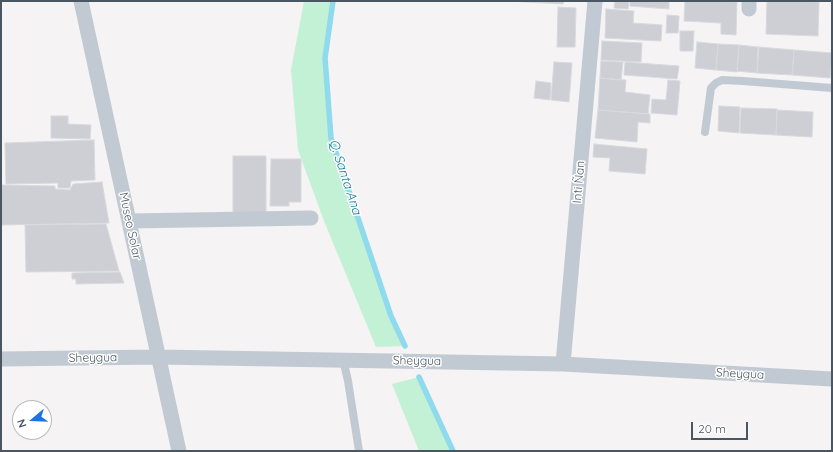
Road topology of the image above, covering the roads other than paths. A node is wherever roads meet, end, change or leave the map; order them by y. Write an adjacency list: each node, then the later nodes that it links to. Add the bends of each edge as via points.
1 (81, 1): 6 (street, Museo Solar)
2 (595, 1): 10 (street, Inti Ñan)
3 (832, 88): 4 (lane, via 722,80 711,88)
4 (705, 132)
5 (311, 218): 6 (street)
6 (129, 221): 7 (street, Museo Solar)
7 (158, 357): 8 (street, Sheygua); 9 (street, Sheygua); 12 (street, Museo Solar)
8 (1, 359)
9 (343, 359): 10 (street, Sheygua); 13 (lane)
10 (562, 364): 11 (street, Sheygua)
11 (832, 379)
12 (179, 451)
13 (359, 451)

